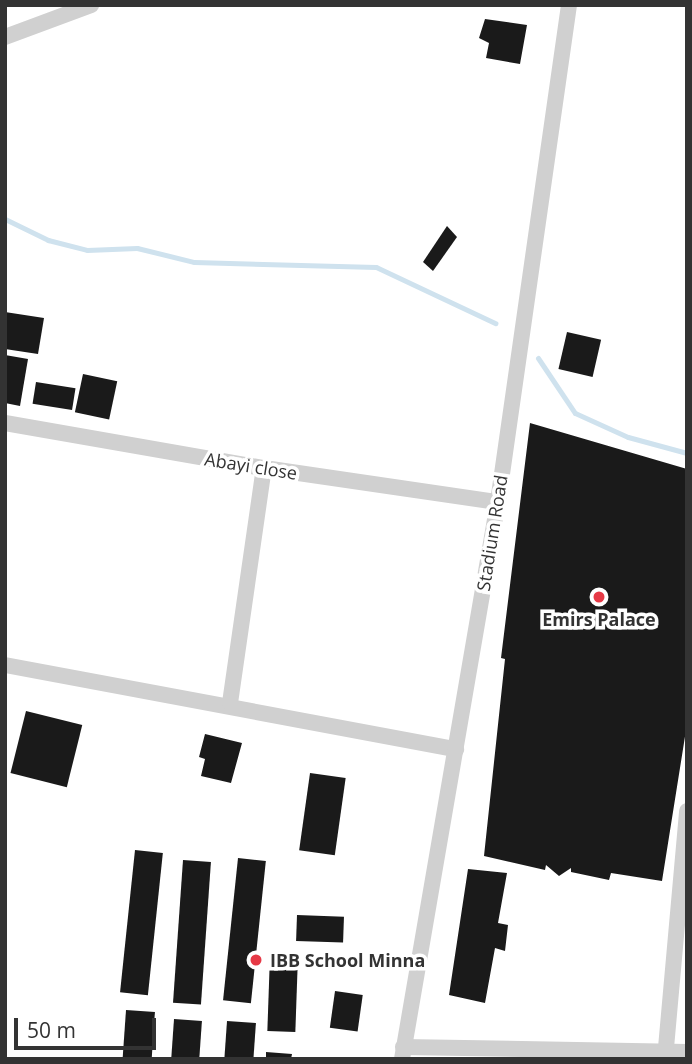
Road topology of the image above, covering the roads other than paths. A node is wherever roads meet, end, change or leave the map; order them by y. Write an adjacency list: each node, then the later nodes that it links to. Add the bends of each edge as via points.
1 (91, 5): 3 (street)
2 (569, 5): 6 (street, Stadium Road)
3 (5, 37)
4 (5, 423): 5 (street, Abayi close)
5 (264, 468): 6 (street, Abayi close); 8 (street)
6 (498, 502): 9 (street, Stadium Road)
7 (5, 664): 8 (street)
8 (230, 703): 9 (street)
9 (456, 749): 12 (street, Stadium Road)
10 (687, 811): 13 (street)
11 (687, 1052): 13 (street)
12 (402, 1053): 13 (street)
13 (665, 1055)

